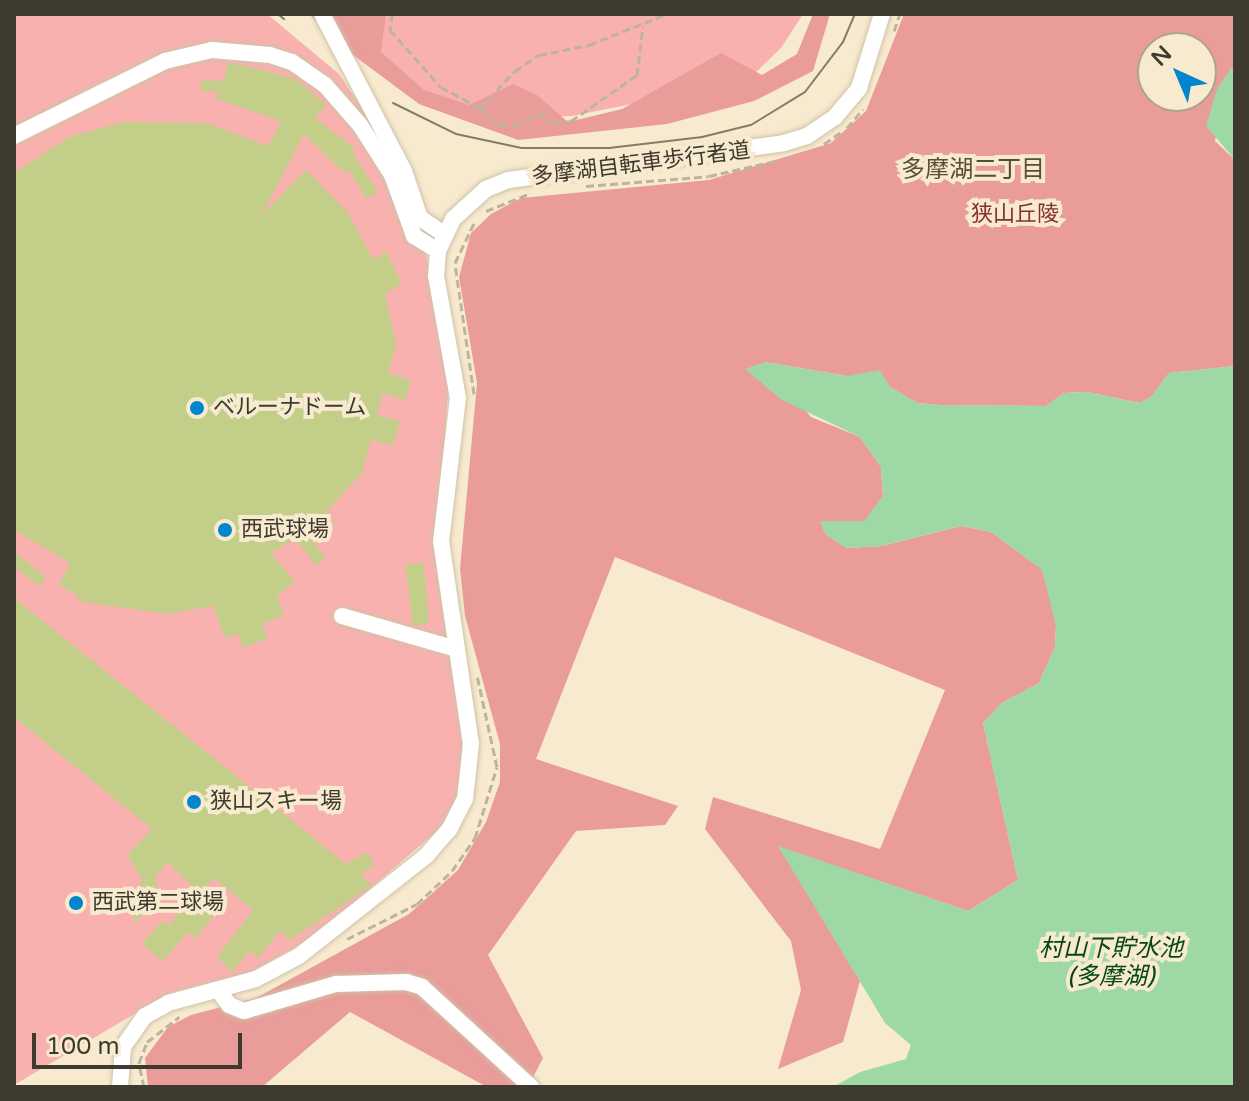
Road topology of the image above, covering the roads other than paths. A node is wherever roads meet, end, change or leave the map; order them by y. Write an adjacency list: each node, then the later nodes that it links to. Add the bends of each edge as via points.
1 (322, 14): 4 (street, via 404,171 420,218)
2 (882, 14): 4 (street, via 859,88 835,117 807,136 508,180 463,207)
3 (14, 136): 5 (street, via 165,61 212,50 270,55 325,85 351,115 392,175 414,236)
4 (444, 234): 5 (street)
5 (438, 251): 7 (street, via 437,286 458,398 442,520)
6 (342, 616): 7 (street)
7 (453, 648): 8 (street, via 472,758 465,799 449,830 414,867 299,956)
8 (219, 991): 9 (street, via 168,1003 145,1016 123,1047); 10 (street, via 229,1005 244,1011 336,984 406,982 422,987)
9 (120, 1087)
10 (531, 1087)

